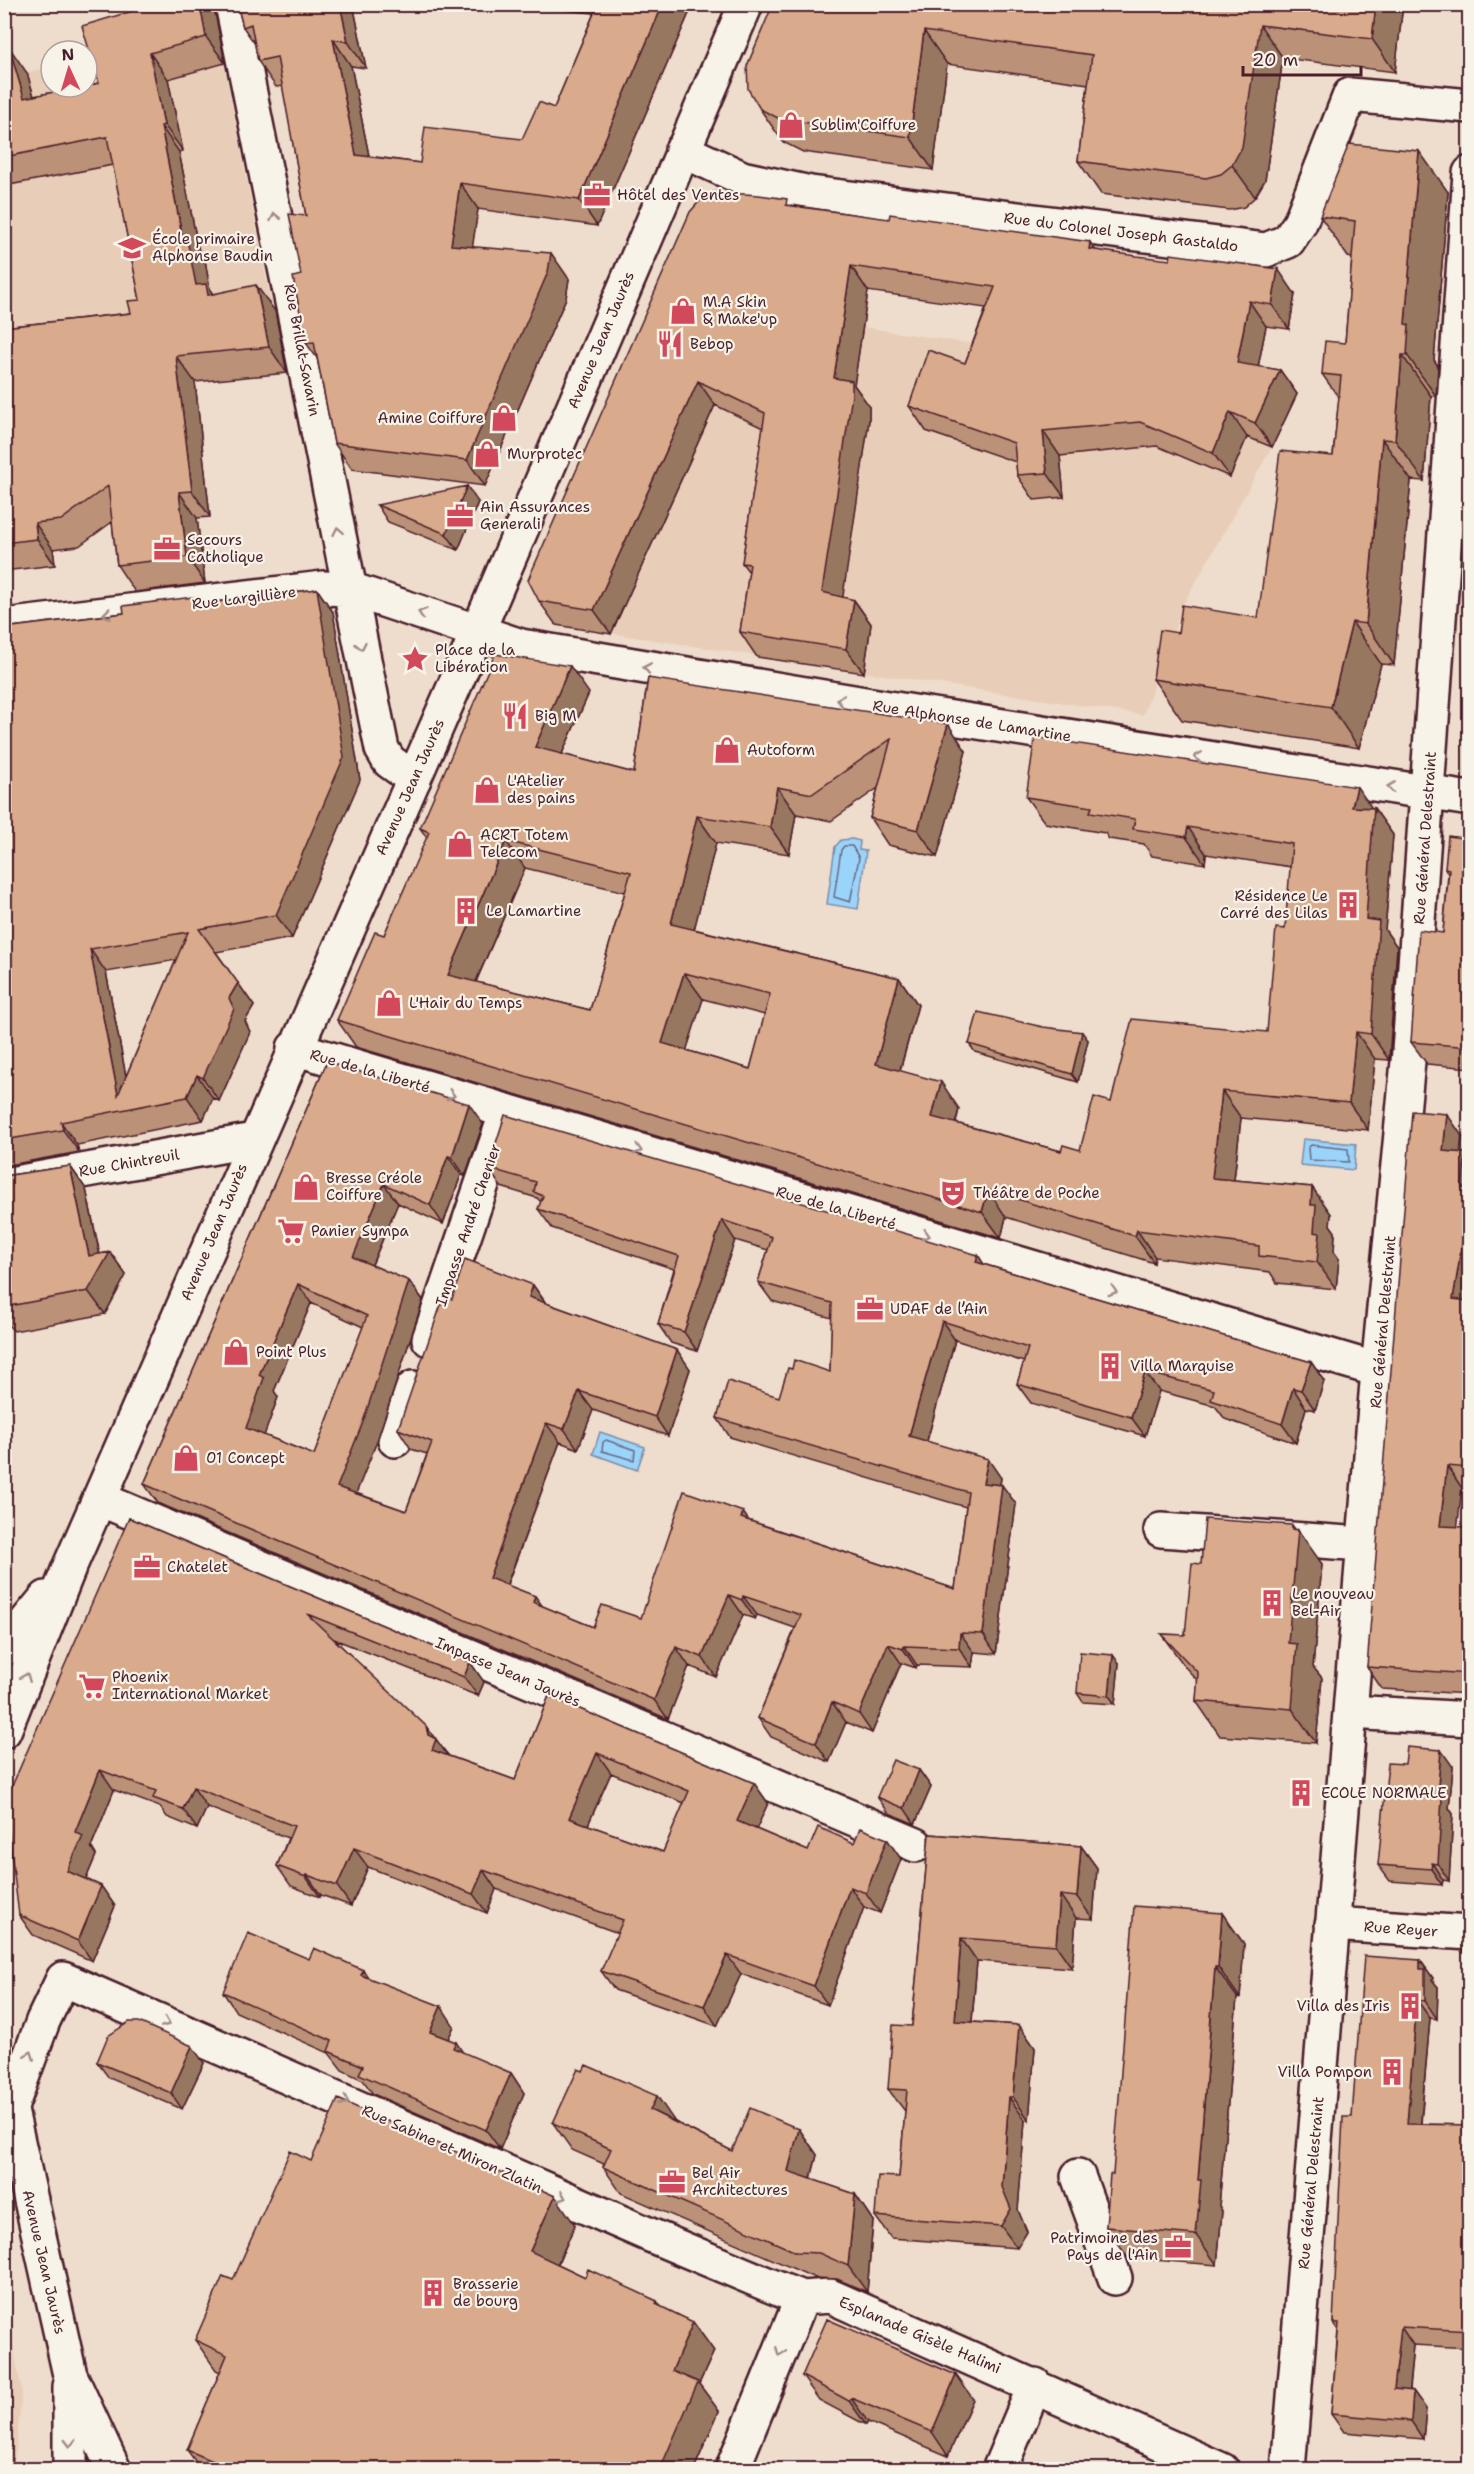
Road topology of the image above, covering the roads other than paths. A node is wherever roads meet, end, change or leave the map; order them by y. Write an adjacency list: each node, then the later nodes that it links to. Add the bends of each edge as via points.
1 (232, 4): 6 (street, Rue Brillat-Savarin, one-way to 1)
2 (746, 4): 4 (street, Avenue Jean Jaurès)
3 (1470, 106): 4 (street, Rue du Colonel Joseph Gastaldo, via 1350,95 1300,223 1288,241 1266,250 811,193 742,178)
4 (682, 150): 8 (street, Avenue Jean Jaurès)
5 (1470, 174): 10 (street, Rue Général Delestraint)
6 (350, 589): 7 (street, Rue Largillière, one-way to 7, via 323,588); 8 (street, Rue Largillière, one-way to 6); 9 (street, Rue Brillat-Savarin, one-way to 9, via 382,749 389,761)
7 (4, 626)
8 (478, 632): 9 (street, Avenue Jean Jaurès); 10 (street, Rue Alphonse de Lamartine, one-way to 8, via 895,710 521,646)
9 (414, 779): 12 (street, Avenue Jean Jaurès)
10 (1428, 793): 11 (street, Rue Alphonse de Lamartine); 16 (street, Rue Général Delestraint, via 1409,1051)
11 (1470, 799)
12 (294, 1048): 13 (street, Rue de la Liberté, one-way to 13); 14 (street, Avenue Jean Jaurès)
13 (507, 1111): 16 (street, Rue de la Liberté, one-way to 16); 17 (street, Impasse André Chenier)
14 (254, 1140): 15 (street, Rue Chintreuil); 18 (street, Avenue Jean Jaurès)
15 (4, 1185)
16 (1378, 1370): 20 (street, Rue Général Delestraint)
17 (395, 1440)
18 (100, 1499): 21 (street, Avenue Jean Jaurès); 27 (street, Impasse Jean Jaurès)
19 (1161, 1530): 20 (street)
20 (1363, 1544): 24 (street, Rue Général Delestraint)
21 (69, 1568): 22 (street, Avenue Jean Jaurès); 26 (street, Avenue Jean Jaurès, one-way to 21)
22 (15, 1625): 23 (street, Avenue Jean Jaurès)
23 (4, 1649)
24 (1350, 1712): 25 (street); 28 (street, Rue Général Delestraint)
25 (1470, 1719)
26 (4, 1731)
27 (916, 1845)
28 (1332, 1924): 29 (street, Rue Reyer); 41 (street, Rue Général Delestraint)
29 (1470, 1933)
30 (7, 2094): 33 (street, Rue Sabine et Miron Zlatin, one-way to 33, via 63,1979 639,2231); 34 (street, Avenue Jean Jaurès)
31 (1078, 2176): 32 (street)
32 (1115, 2278)
33 (802, 2298): 35 (street, Esplanade Gisèle Halimi, via 830,2296); 38 (street, one-way to 38)
34 (70, 2375): 36 (street, Avenue Jean Jaurès, one-way to 36); 37 (street, Avenue Jean Jaurès)
35 (1035, 2385): 39 (street); 40 (street, Esplanade Gisèle Halimi)
36 (70, 2469)
37 (114, 2469)
38 (732, 2469)
39 (999, 2469)
40 (1222, 2469)
41 (1288, 2469)

